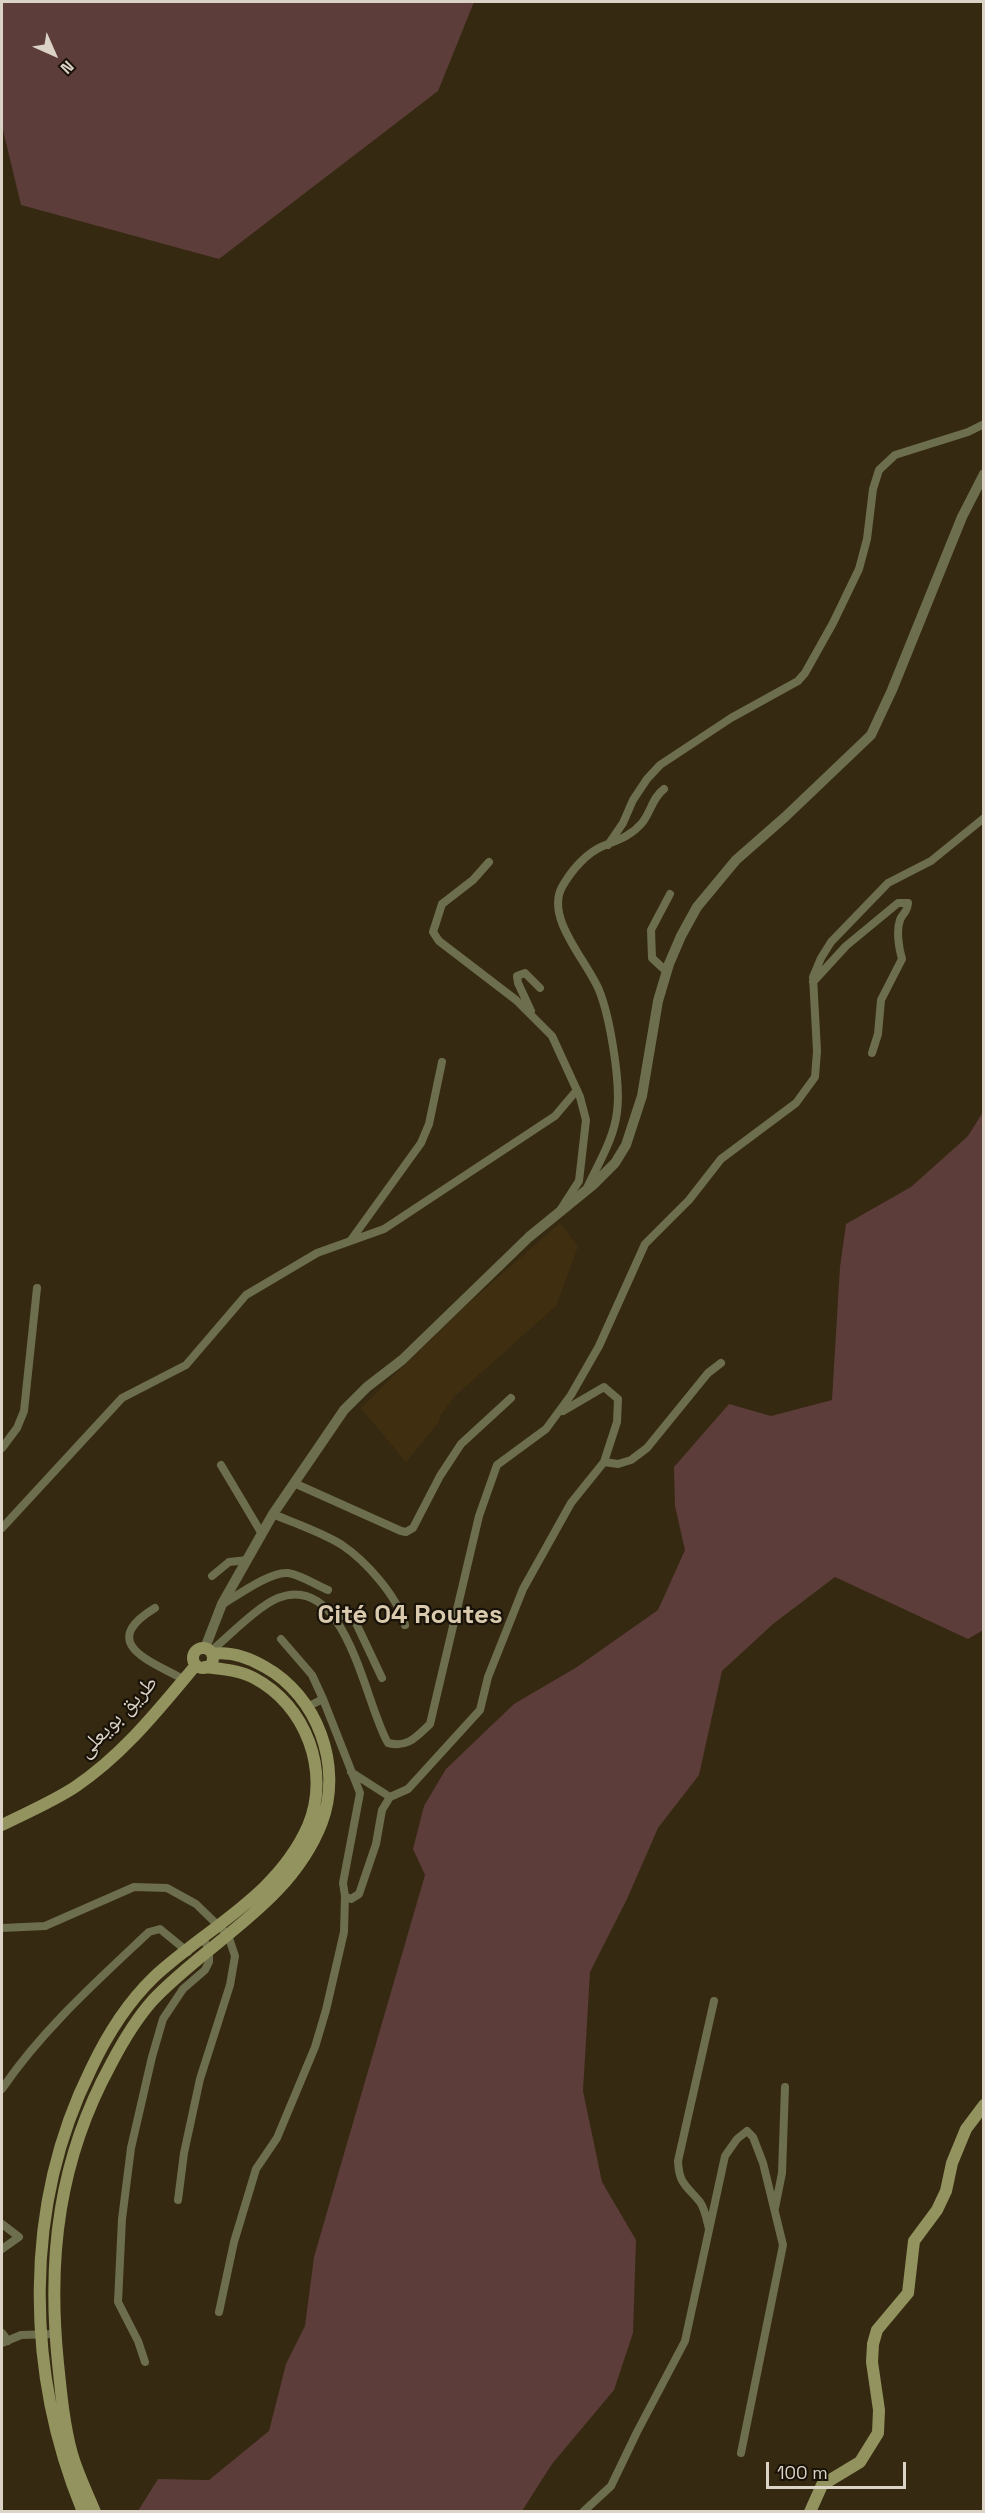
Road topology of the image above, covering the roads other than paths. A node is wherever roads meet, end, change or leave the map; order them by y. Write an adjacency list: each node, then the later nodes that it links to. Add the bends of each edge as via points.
1 (984, 423): 5 (street, via 895,455 879,470 858,569 805,673 798,681 730,718 660,765 633,800)
2 (984, 474): 8 (street, via 870,735 736,860 698,907)
3 (664, 789): 5 (street, via 642,823 619,842)
4 (984, 818): 9 (street, via 931,861 888,883 831,942)
5 (608, 845): 15 (street, via 577,865 561,889 556,908 560,923 600,991 616,1072 618,1110 613,1132)
6 (489, 862): 11 (street, via 442,904 433,933)
7 (669, 894): 8 (street, via 651,930 652,958)
8 (666, 971): 15 (street, via 642,1096 626,1145 615,1163)
9 (813, 982): 12 (street, via 846,946 898,903 908,903 900,920 902,959 882,1000); 21 (street, via 817,1051 814,1077 796,1103 721,1159 645,1244 599,1346)
10 (540, 988): 11 (street, via 525,973 517,976)
11 (535, 1019): 14 (street, via 552,1036)
12 (872, 1053)
13 (442, 1062): 17 (street, via 421,1143)
14 (577, 1090): 16 (street, via 586,1120 579,1181); 17 (street, via 555,1116 497,1155 384,1229)
15 (585, 1191): 16 (street)
16 (557, 1214): 25 (street, via 344,1410)
17 (351, 1240): 27 (street, via 317,1253 246,1295 186,1365 122,1398)
18 (36, 1288): 22 (street, via 24,1411 18,1428)
19 (721, 1364): 23 (street, via 708,1373 647,1448 632,1460 618,1464)
20 (511, 1398): 25 (street, via 461,1444 410,1531 401,1531)
21 (559, 1413): 23 (street, via 604,1388 618,1399 617,1422); 36 (street, via 546,1429 497,1465 490,1479 430,1724 412,1740 398,1745 388,1743 379,1728 368,1687)
22 (2, 1448)
23 (603, 1462): 46 (street, via 571,1503 523,1589 488,1677 480,1710 408,1789)
24 (221, 1465): 28 (street)
25 (294, 1483): 26 (street)
26 (273, 1514): 28 (street); 37 (street, via 349,1550 393,1598)
27 (2, 1528)
28 (262, 1533): 29 (street)
29 (247, 1560): 30 (street, via 230,1562); 31 (street)
30 (212, 1576)
31 (237, 1577): 32 (street); 34 (street)
32 (255, 1586): 33 (street, via 284,1573); 34 (street)
33 (328, 1590)
34 (222, 1604): 39 (street)
35 (155, 1608): 42 (street, via 134,1622 129,1632 130,1643 135,1652)
36 (330, 1610): 39 (street, via 301,1595 280,1597); 41 (street, via 355,1620)
37 (405, 1625)
38 (281, 1639): 43 (street, via 312,1675)
39 (209, 1651): 40 (main road, via 212,1660); 40 (main road, via 199,1649 194,1653 193,1659); 44 (main road, via 234,1653 258,1663 285,1679)
40 (200, 1666): 42 (main road, طريق بويعلى); 50 (main road, via 236,1671 269,1686 289,1704 305,1730 315,1762 313,1813 292,1856)
41 (382, 1678)
42 (183, 1679): 47 (main road, طريق بويعلى, via 143,1728 107,1763 59,1797)
43 (323, 1699): 44 (street); 45 (street)
44 (309, 1706): 50 (main road, via 323,1741 329,1788 314,1841 286,1881 255,1913)
45 (351, 1772): 46 (street); 48 (street, via 360,1793 345,1861)
46 (390, 1797): 48 (street, via 382,1810 360,1894 351,1899)
47 (2, 1826)
48 (345, 1896): 63 (street, via 344,1932 315,2047 277,2138 256,2169 234,2242)
49 (2, 1928): 50 (street, via 45,1926 134,1887 167,1888 196,1904)
50 (223, 1930): 51 (main road); 58 (street, via 235,1956 230,1985 200,2079)
51 (206, 1944): 52 (main road); 53 (main road); 68 (street, via 209,1962 205,1970 183,1989 163,2019 131,2148 118,2302)
52 (187, 1951): 53 (street); 56 (street, via 160,1929 149,1932 66,2011); 65 (main road, via 154,1977 131,2003 104,2041 72,2109 55,2164 44,2225)
53 (193, 1963): 66 (main road, via 136,2021 105,2074 80,2131 66,2175 56,2236)
54 (714, 2001): 61 (street, via 678,2161 679,2176 701,2204)
55 (785, 2087): 59 (street, via 782,2173)
56 (2, 2089)
57 (984, 2104): 73 (main road, via 966,2129 937,2210 914,2241 908,2293 877,2330 872,2362 878,2433 860,2462 822,2485)
58 (178, 2200)
59 (774, 2211): 61 (street, via 764,2163 747,2131 725,2156); 69 (street, via 783,2246)
60 (2, 2224): 62 (street, via 20,2237)
61 (710, 2230): 72 (street, via 685,2341 611,2486)
62 (2, 2249)
63 (219, 2312)
64 (2, 2333): 67 (street)
65 (41, 2334): 66 (street); 67 (street, via 21,2335); 70 (main road, via 55,2426)
66 (55, 2334): 71 (main road, via 71,2451)
67 (4, 2342)
68 (145, 2362)
69 (741, 2453)
70 (83, 2511)
71 (95, 2511)
72 (583, 2511)
73 (810, 2511)

